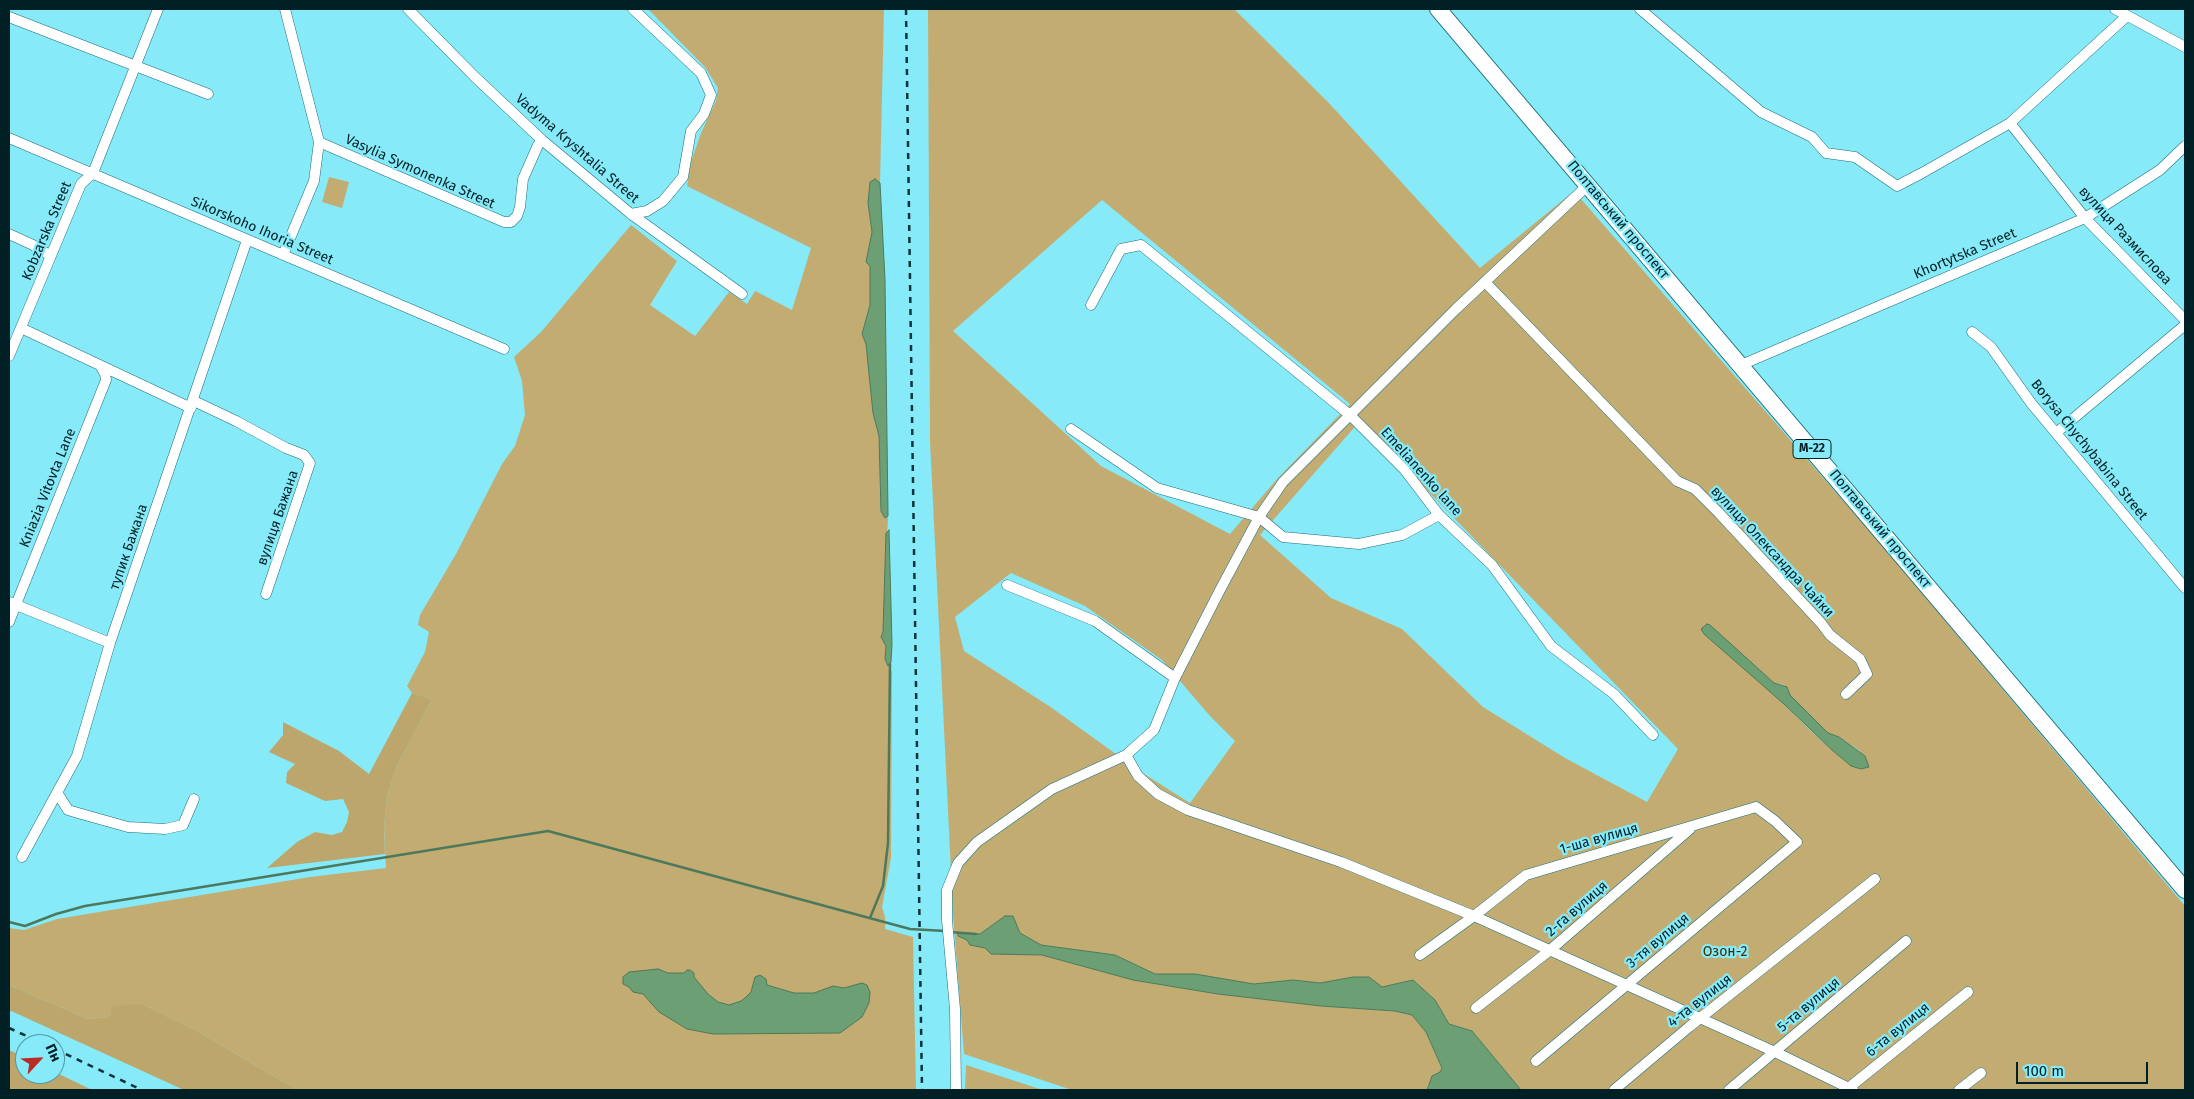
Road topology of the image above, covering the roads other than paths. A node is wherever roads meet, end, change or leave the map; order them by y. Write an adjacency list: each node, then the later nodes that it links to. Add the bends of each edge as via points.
1 (158, 9): 11 (street, Kobzarska Street)
2 (285, 9): 16 (street)
3 (408, 9): 15 (street, Vadyma Kryshtalia Street)
4 (633, 9): 20 (street, via 701,73 711,95 704,114 691,131 683,177 663,201 647,212)
5 (1438, 9): 19 (highway, Полтавський проспект / М-22)
6 (1640, 9): 13 (street, via 1761,112 1812,137 1826,153 1855,157 1897,186)
7 (2115, 9): 8 (street)
8 (2127, 16): 10 (street); 13 (street)
9 (9, 17): 11 (street)
10 (2185, 47)
11 (134, 65): 12 (street); 18 (street, Kobzarska Street)
12 (208, 94)
13 (2010, 123): 21 (street, вулиця Размислова)
14 (9, 138): 18 (street, Sikorskoho Ihoria Street)
15 (542, 140): 16 (street, Vasylia Symonenka Street, via 523,179 520,207 511,222 504,222); 20 (street, Vadyma Kryshtalia Street)
16 (319, 142): 24 (street, via 314,180)
17 (2185, 146): 21 (street, Khortytska Street, via 2160,170)
18 (92, 173): 23 (street, Sikorskoho Ihoria Street); 25 (street, Kobzarska Street, via 81,184)
19 (1588, 185): 26 (street); 36 (highway, Полтавський проспект / М-22)
20 (631, 214): 27 (street, Vadyma Kryshtalia Street)
21 (2085, 218): 29 (street, вулиця Размислова); 36 (street, Khortytska Street)
22 (9, 234): 25 (street)
23 (247, 240): 24 (street, Sikorskoho Ihoria Street); 37 (street, тупик Бажана)
24 (283, 255): 33 (street, Sikorskoho Ihoria Street)
25 (50, 256): 31 (street, Kobzarska Street)
26 (1485, 282): 38 (street); 50 (street, вулиця Олександра Чайки, via 1677,481 1695,489 1719,513 1830,635 1860,659 1867,674)
27 (742, 294)
28 (1091, 305): 38 (street, Emelianenko lane, via 1121,249 1141,245)
29 (2185, 320)
30 (2185, 325): 40 (street)
31 (21, 328): 34 (street, Kobzarska Street); 35 (street, вулиця Бажана)
32 (1972, 332): 40 (street, Borysa Chychybabina Street, via 1991,347)
33 (504, 349)
34 (9, 356)
35 (100, 365): 37 (street, вулиця Бажана); 46 (street, Kniazia Vitovta Lane, via 106,380)
36 (1741, 365): 59 (highway, Полтавський проспект / М-22)
37 (192, 405): 45 (street, вулиця Бажана, via 236,421 304,456 310,463); 48 (street, тупик Бажана)
38 (1350, 415): 41 (street, Emelianenko lane, via 1404,469); 42 (street, via 1283,482)
39 (1071, 429): 42 (street, via 1157,488)
40 (2056, 433): 44 (street, Borysa Chychybabina Street)
41 (1440, 515): 42 (street, via 1402,535 1359,544 1283,537); 51 (street, Emelianenko lane, via 1492,565 1551,646 1614,694)
42 (1259, 517): 49 (street)
43 (1007, 585): 49 (street, via 1095,621)
44 (2185, 588)
45 (266, 594)
46 (13, 603): 47 (street, Kniazia Vitovta Lane); 48 (street)
47 (9, 622)
48 (110, 643): 53 (street, тупик Бажана, via 77,756)
49 (1175, 678): 52 (street, via 1154,730)
50 (1846, 694)
51 (1653, 735)
52 (1126, 755): 60 (street, via 1138,776 1158,794 1188,810 1341,862); 71 (street, via 1052,789 978,842 958,863 947,890 955,1009)
53 (58, 794): 54 (street, via 68,810 128,827 165,829 183,825); 57 (street, тупик Бажана)
54 (194, 799)
55 (1694, 826): 56 (street, 1-ша вулиця, via 1756,808); 60 (street, 1-ша вулиця, via 1526,875); 62 (street, 2-га вулиця)
56 (1797, 842): 64 (street, 3-тя вулиця)
57 (22, 857)
58 (1875, 879): 67 (street, 4-та вулиця)
59 (2185, 890)
60 (1474, 916): 62 (street); 63 (street, 1-ша вулиця)
61 (1906, 941): 68 (street, 5-та вулиця)
62 (1549, 951): 64 (street); 66 (street, 2-га вулиця)
63 (1420, 955)
64 (1626, 986): 67 (street); 69 (street, 3-тя вулиця)
65 (1968, 992): 74 (street, 6-та вулиця)
66 (1476, 1008)
67 (1700, 1019): 68 (street); 72 (street, 4-та вулиця)
68 (1775, 1052): 73 (street, 5-та вулиця); 74 (street)
69 (1536, 1061)
70 (1981, 1073): 75 (street)
71 (956, 1090)
72 (1614, 1090)
73 (1729, 1090)
74 (1849, 1090)
75 (1959, 1090)

